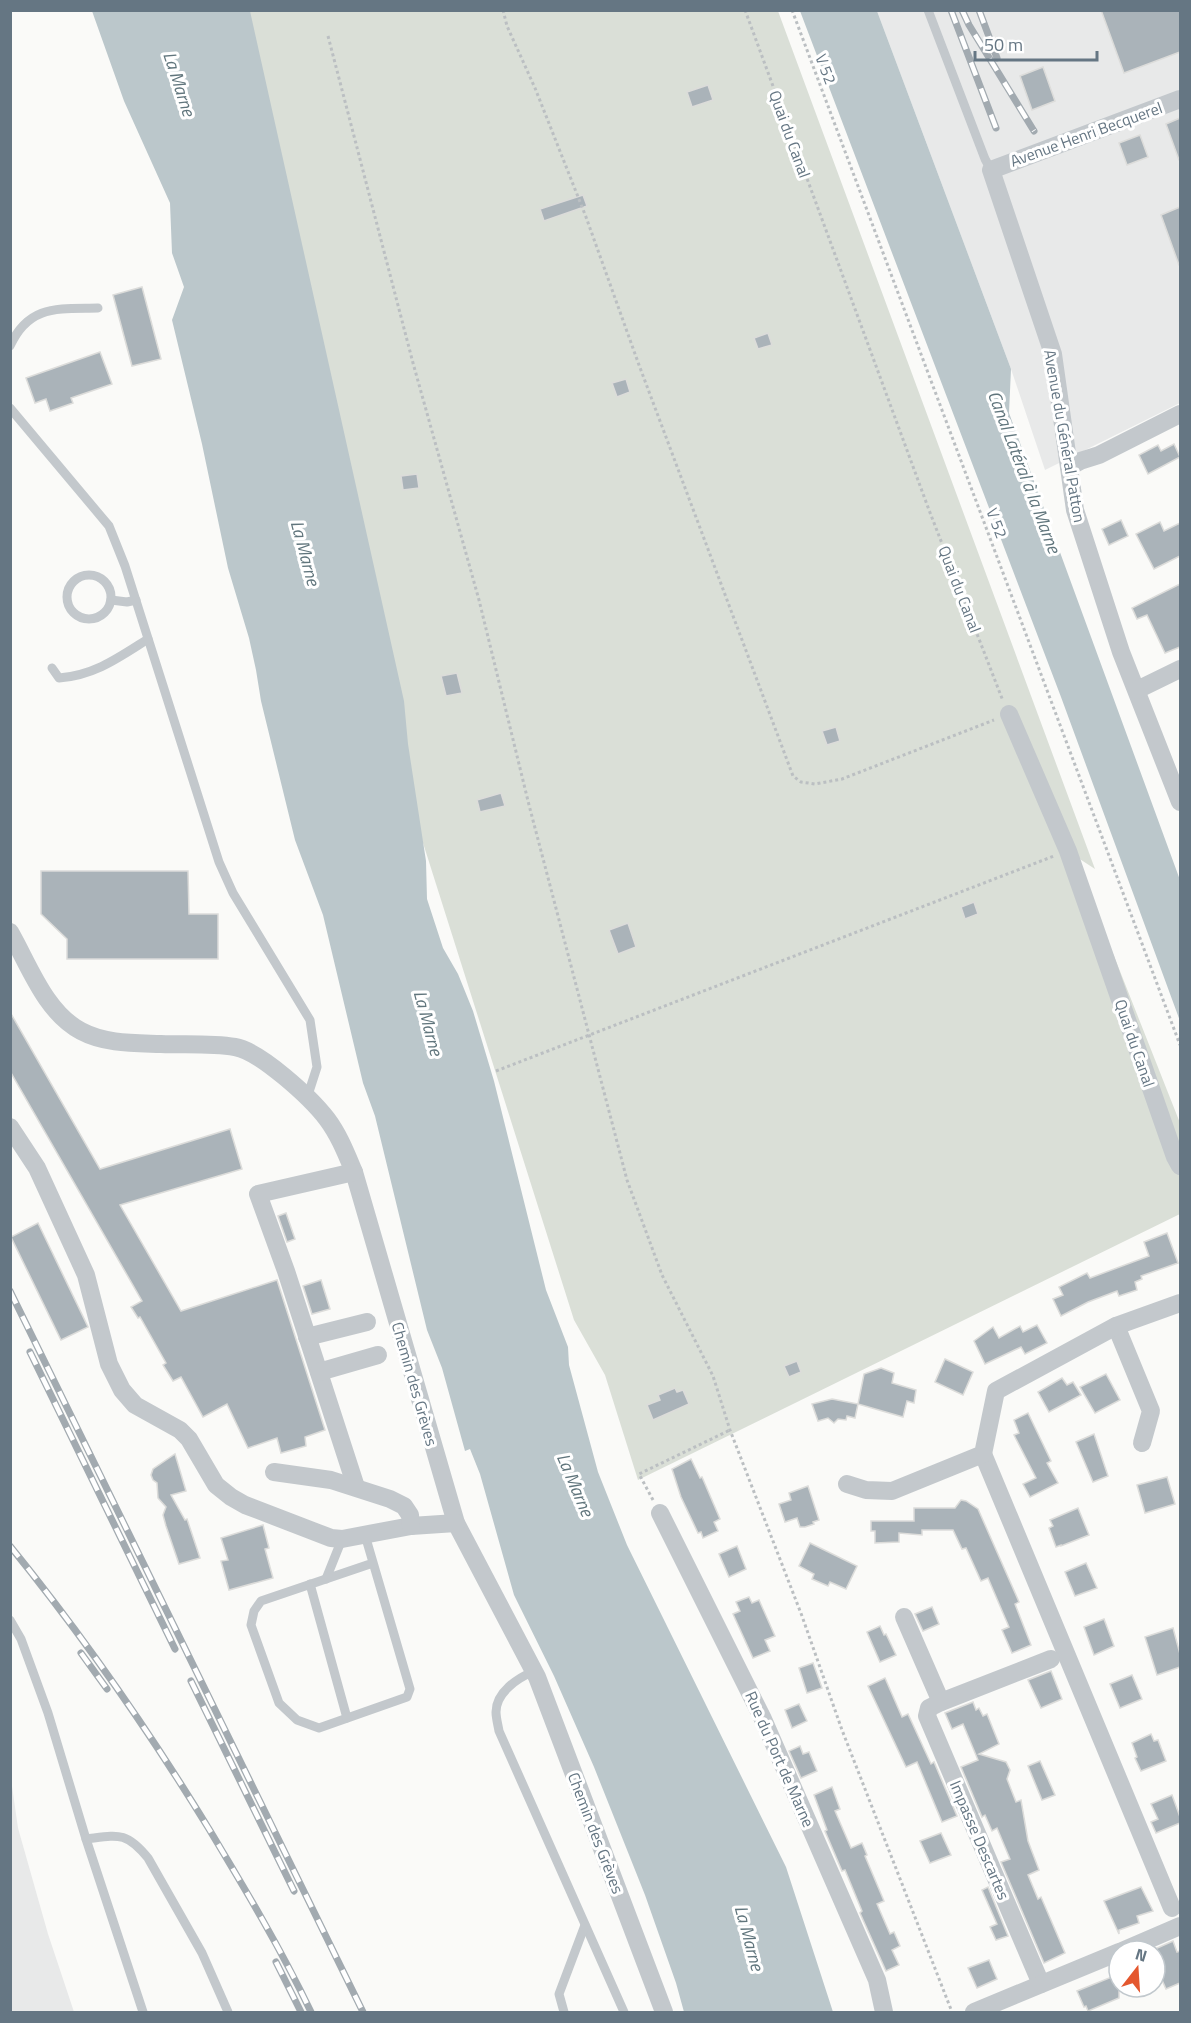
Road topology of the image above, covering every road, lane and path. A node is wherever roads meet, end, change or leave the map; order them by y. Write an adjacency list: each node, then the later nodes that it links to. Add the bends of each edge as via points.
1 (503, 10): 19 (path, via 586,217 793,776 815,784 842,779)
2 (745, 10): 19 (path, Quai du Canal, via 929,510)
3 (792, 10): 24 (path, V 52)
4 (928, 10): 7 (lane)
5 (328, 36): 23 (path, via 479,600)
6 (1180, 99): 7 (street, Avenue Henri Becquerel)
7 (991, 170): 12 (street, Avenue du Général Patton, via 1053,354)
8 (98, 308): 9 (lane, via 63,309 32,317)
9 (10, 345)
10 (10, 408): 14 (lane, via 109,526)
11 (1180, 414): 12 (street)
12 (1069, 467): 18 (street, Avenue du Général Patton, via 1081,530)
13 (111, 600): 13 (lane, via 110,588 103,579 88,575 72,583 67,597 72,611 84,619 101,616); 14 (lane)
14 (135, 600): 15 (lane)
15 (148, 639): 16 (lane, via 107,665 79,676 59,678); 26 (lane, via 219,862 310,1020 316,1067)
16 (52, 668)
17 (1180, 669): 18 (street)
18 (1137, 690): 20 (street, Avenue du Général Patton)
19 (1009, 714): 21 (street, Quai du Canal)
20 (1180, 799)
21 (1068, 851): 23 (path); 28 (street, Quai du Canal)
22 (10, 932): 26 (street, Chemin des Grèves, via 46,997 80,1031 129,1043 235,1047 254,1053 271,1065)
23 (589, 1035): 25 (path); 36 (path, via 627,1180 662,1275 712,1376)
24 (1180, 1045)
25 (496, 1071)
26 (307, 1098): 29 (street, Chemin des Grèves, via 342,1143)
27 (10, 1127): 46 (street, via 37,1168 86,1275 109,1364 122,1390 135,1405 180,1430 216,1485 231,1497 319,1535)
28 (1180, 1166)
29 (354, 1172): 33 (street, via 258,1194); 43 (street, Chemin des Grèves)
30 (1180, 1303): 32 (street)
31 (367, 1322): 33 (street)
32 (1116, 1326): 37 (street, via 1151,1411); 38 (street, via 996,1391)
33 (307, 1337): 35 (street)
34 (378, 1355): 35 (street)
35 (319, 1372): 41 (street)
36 (730, 1430): 42 (path, via 639,1474); 70 (path)
37 (1142, 1443)
38 (983, 1454): 40 (street, via 892,1491 866,1490); 57 (street)
39 (274, 1472): 41 (street)
40 (847, 1484)
41 (356, 1487): 44 (street, via 404,1506)
42 (660, 1513): 69 (street, Rue du Port de Marne, via 764,1719 877,1980)
43 (456, 1523): 44 (street); 53 (street, Chemin des Grèves)
44 (411, 1526): 45 (street)
45 (365, 1535): 46 (street); 47 (lane)
46 (342, 1539): 48 (lane)
47 (373, 1563): 48 (lane); 55 (lane, via 410,1689 406,1697)
48 (326, 1579): 49 (lane)
49 (310, 1584): 55 (lane); 55 (lane, via 261,1601 251,1624 279,1703 297,1720 319,1728)
50 (904, 1617): 54 (street)
51 (10, 1620): 56 (lane, via 48,1713)
52 (1051, 1659): 54 (street)
53 (534, 1671): 58 (lane, via 508,1687 500,1699 496,1711 499,1731); 68 (street, Chemin des Grèves)
54 (941, 1702): 63 (street, Impasse Descartes, via 929,1708 927,1716)
55 (347, 1718)
56 (86, 1839): 65 (lane); 66 (lane, via 126,1837 138,1844 202,1953)
57 (1176, 1901): 60 (street)
58 (585, 1925): 64 (lane); 67 (lane, via 559,1994)
59 (1180, 1926): 60 (street)
60 (1157, 1936): 61 (street)
61 (1150, 1939)
62 (1107, 1957): 63 (street)
63 (1041, 1984): 71 (street)
64 (621, 2011)
65 (143, 2013)
66 (228, 2013)
67 (564, 2013)
68 (664, 2013)
69 (884, 2013)
70 (952, 2013)
71 (974, 2013)

